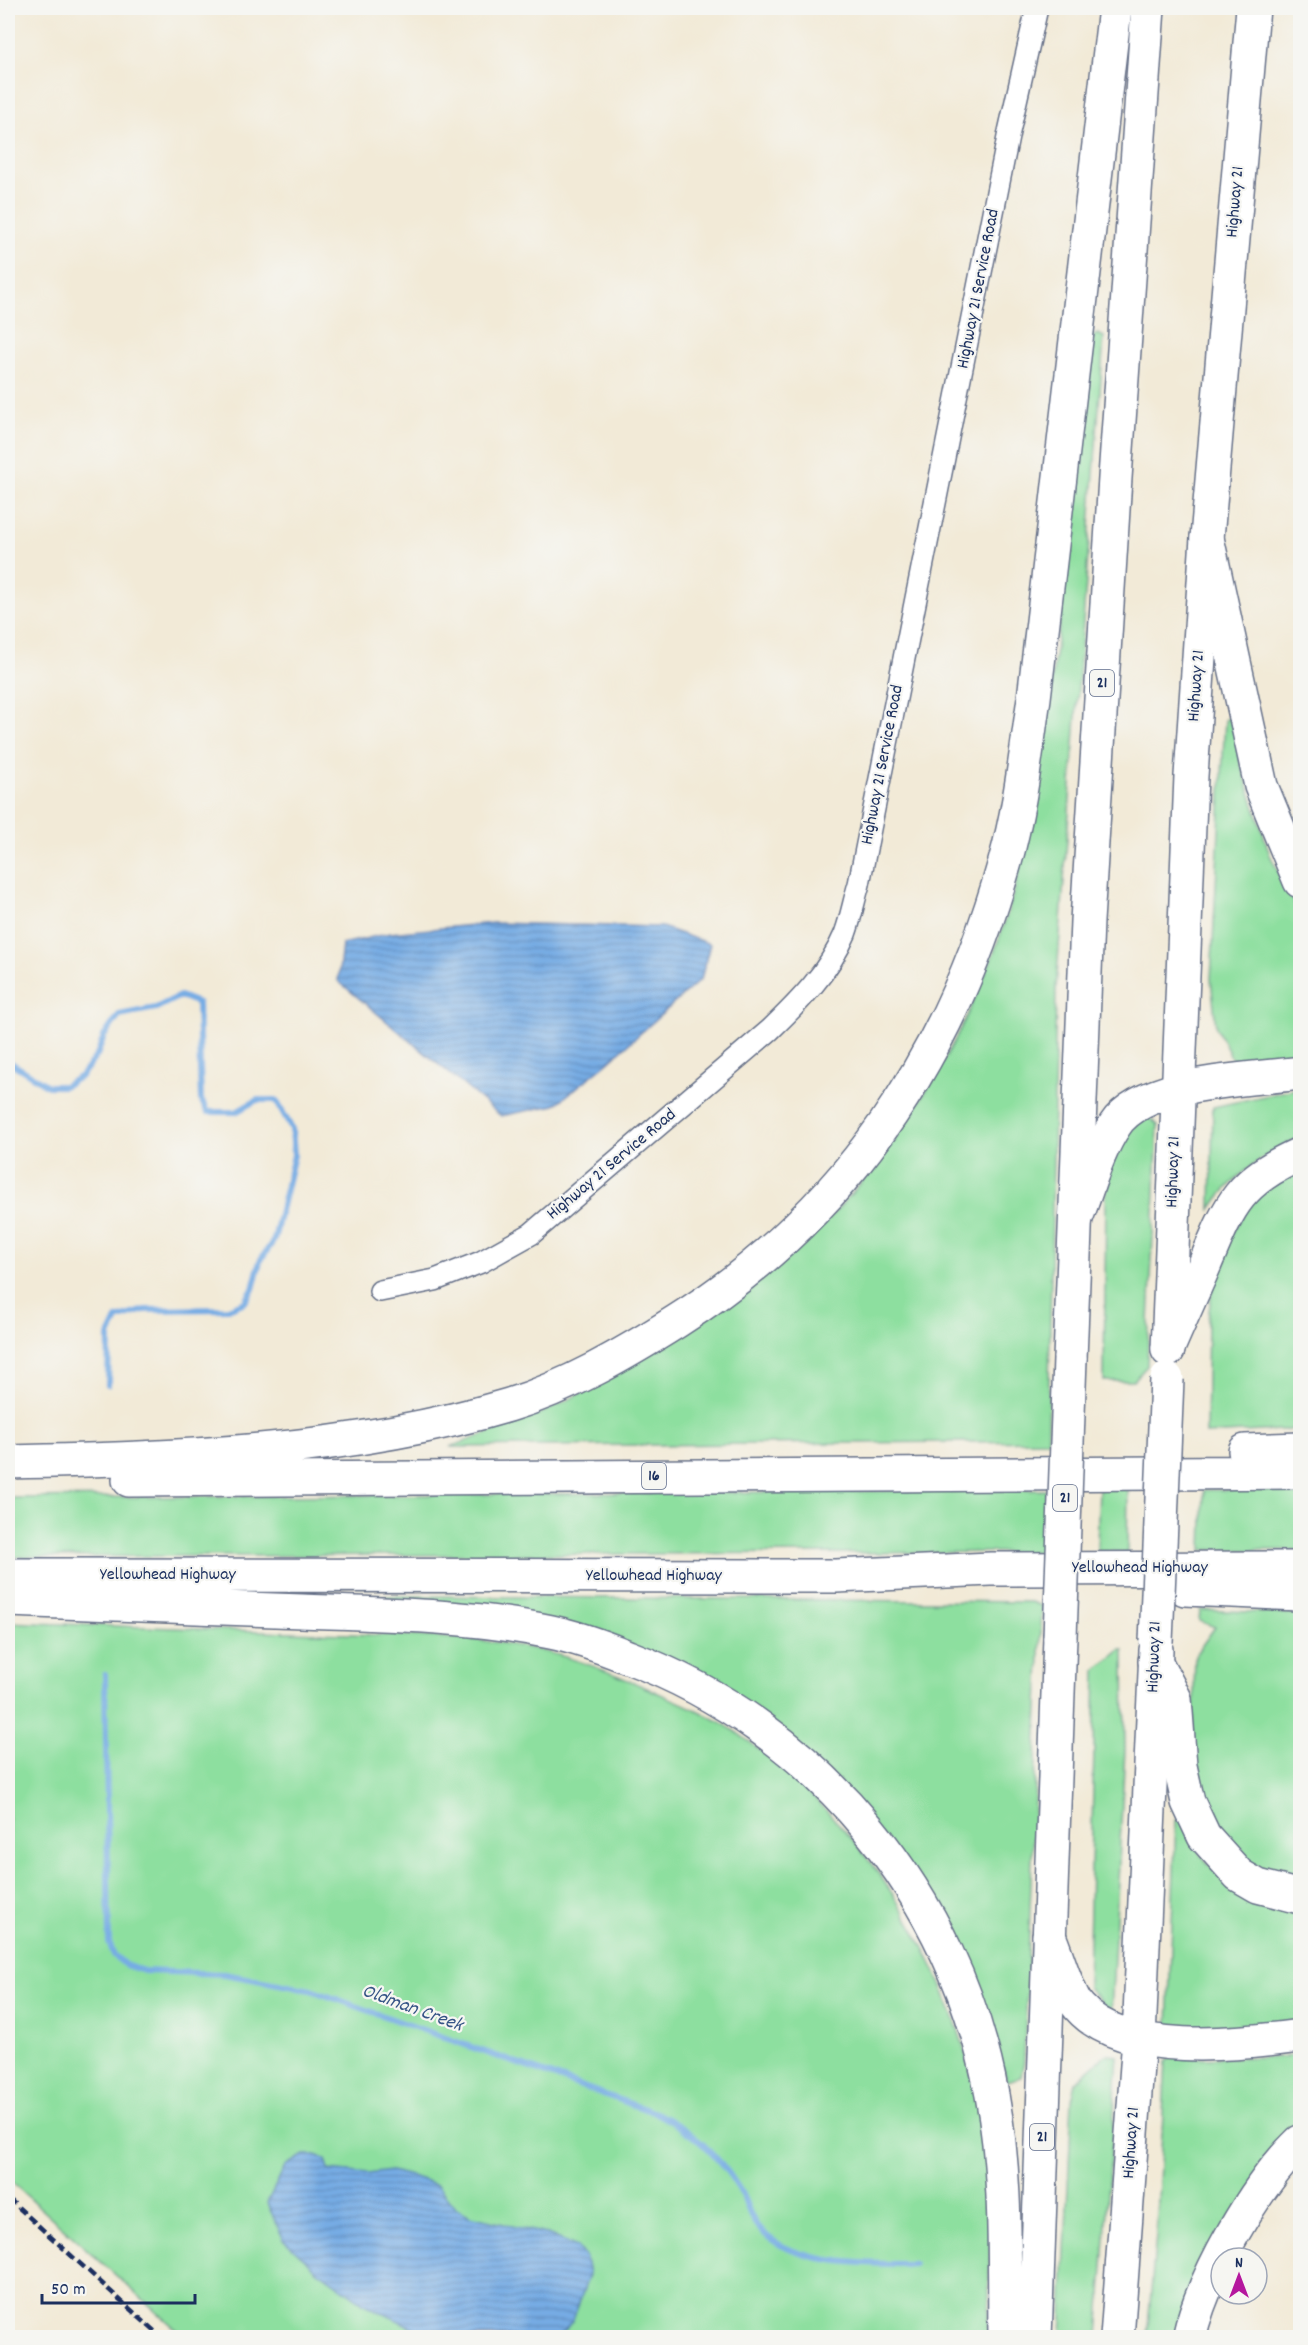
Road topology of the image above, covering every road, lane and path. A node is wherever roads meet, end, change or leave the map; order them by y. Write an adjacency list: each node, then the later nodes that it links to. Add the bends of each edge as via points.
1 (1037, 8): 11 (street, Highway 21 Service Road, via 859,884 844,934 829,964 803,998 770,1030 531,1234 481,1262 435,1280)
2 (1115, 8): 14 (main road, via 1021,786 1006,860 974,961 893,1116 837,1188 782,1243 712,1298 618,1356 512,1404 339,1441 186,1456)
3 (1148, 8): 10 (main road, 21, via 1087,921)
4 (1253, 8): 5 (main road, Highway 21)
5 (1207, 538): 6 (main road, via 1261,786); 8 (main road, Highway 21, via 1191,776)
6 (1300, 881)
7 (1300, 1073): 8 (main road)
8 (1177, 1089): 10 (main road, via 1133,1106 1115,1125); 12 (main road, Highway 21)
9 (1300, 1154): 12 (main road, via 1270,1168 1230,1205)
10 (1076, 1218): 25 (main road, 21, bridge)
11 (380, 1291)
12 (1167, 1363): 23 (main road, Highway 21, bridge)
13 (1300, 1449): 16 (main road, via 1244,1451)
14 (8, 1462)
15 (1300, 1472): 16 (main road, 16)
16 (1211, 1473): 17 (main road, 16)
17 (8, 1480)
18 (1300, 1568): 20 (main road, Yellowhead Highway, via 991,1569)
19 (8, 1575): 20 (main road, Yellowhead Highway)
20 (836, 1575): 21 (main road)
21 (1300, 1594)
22 (8, 1600): 29 (main road, via 481,1620 554,1632 661,1669 751,1720 813,1769 863,1822 904,1873 958,1974 980,2043 999,2142)
23 (1156, 1652): 24 (main road, via 1175,1699 1180,1766 1188,1803 1204,1836 1239,1875 1258,1886); 27 (main road, Highway 21)
24 (1300, 1897)
25 (1049, 1936): 27 (main road, via 1078,2006 1101,2025); 30 (main road, 21)
26 (1300, 2036): 27 (main road, via 1184,2043)
27 (1139, 2038): 31 (main road, Highway 21)
28 (1300, 2142): 32 (main road, via 1266,2182 1242,2220 1203,2295)
29 (1005, 2337)
30 (1035, 2337)
31 (1117, 2337)
32 (1189, 2337)

